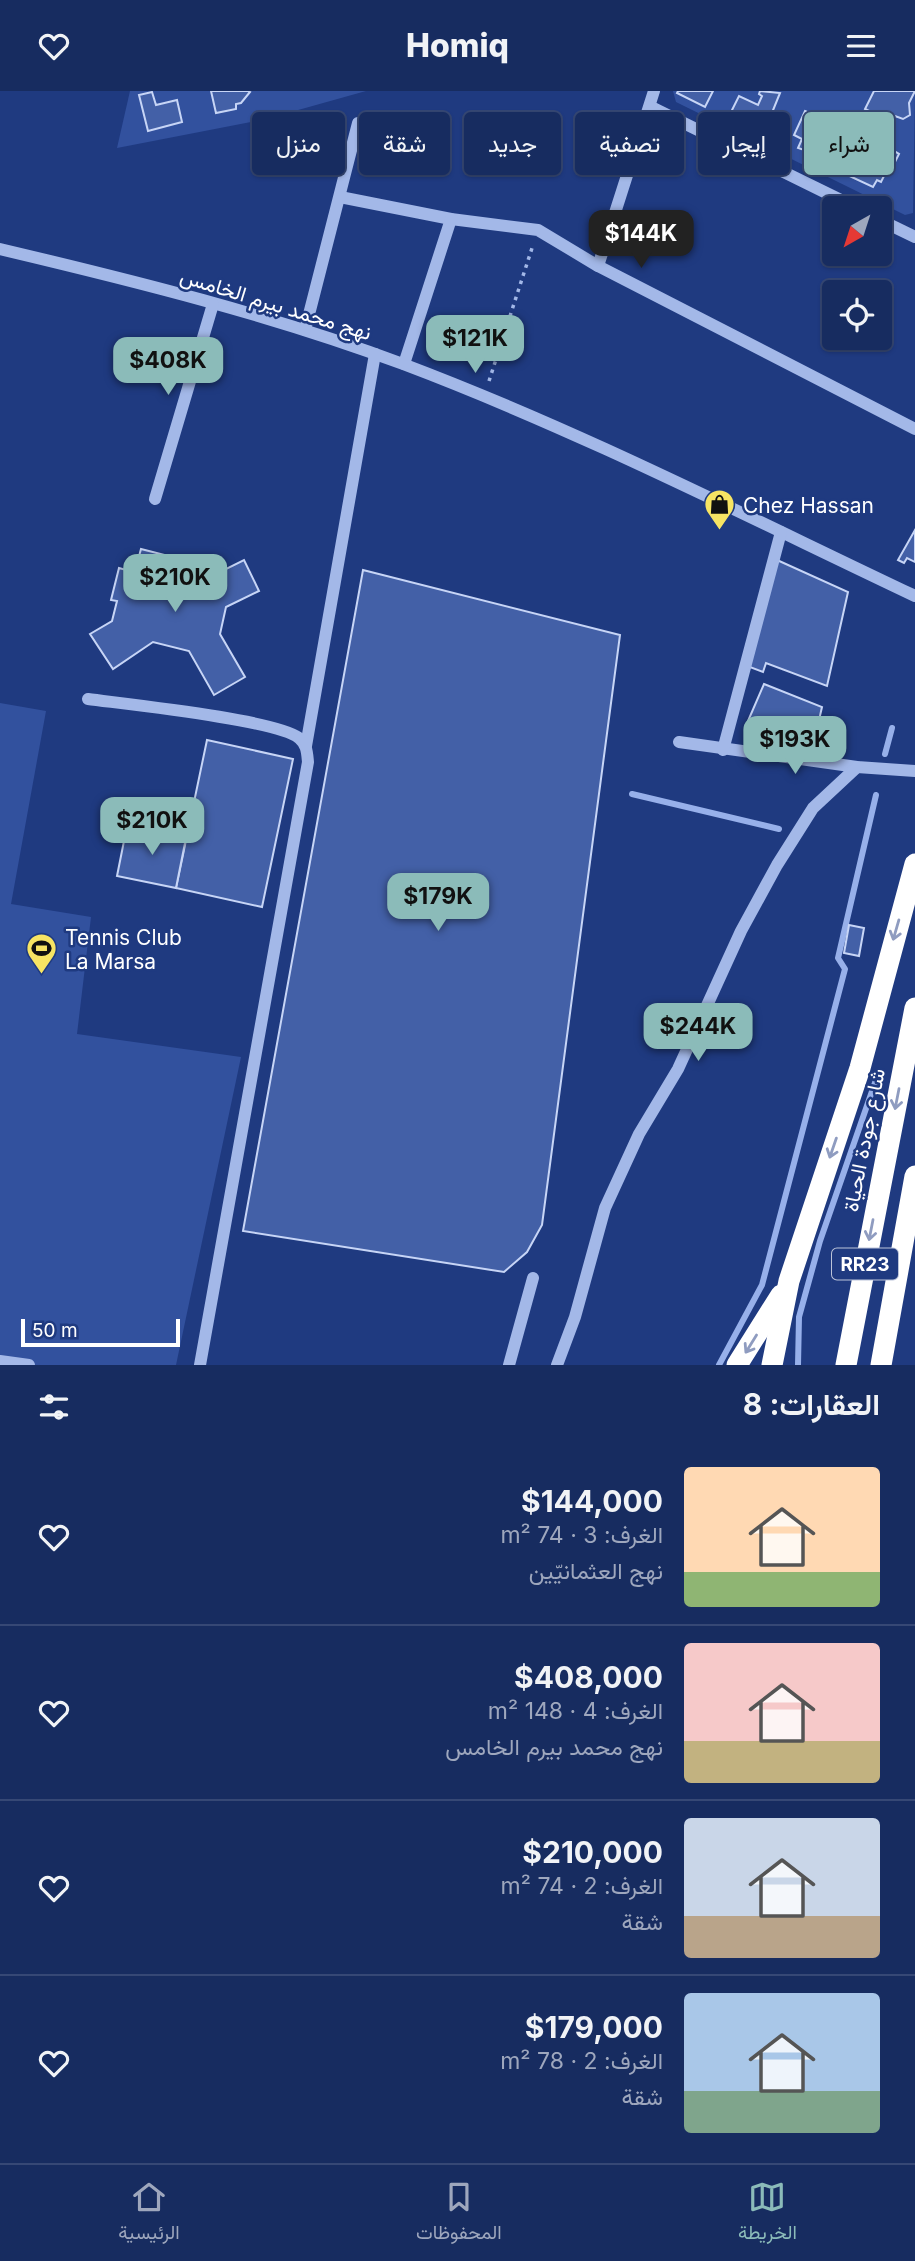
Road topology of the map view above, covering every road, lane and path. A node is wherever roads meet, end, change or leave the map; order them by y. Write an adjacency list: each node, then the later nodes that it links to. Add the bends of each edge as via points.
1 (654, 91): 2 (street)
2 (651, 107): 4 (street); 11 (street)
3 (358, 123): 5 (street)
4 (833, 196)
5 (340, 197): 6 (street); 13 (street)
6 (452, 219): 8 (street); 15 (street)
7 (892, 226): 9 (street)
8 (538, 230): 11 (street); 16 (path)
9 (915, 237)
10 (0, 249): 12 (street, نهج محمد بيرم الخامس)
11 (598, 266): 17 (street)
12 (214, 304): 13 (street, نهج محمد بيرم الخامس); 18 (street)
13 (305, 330): 14 (street, نهج محمد بيرم الخامس)
14 (374, 354): 15 (street, نهج محمد بيرم الخامس); 23 (street)
15 (404, 364): 16 (street, نهج محمد بيرم الخامس)
16 (484, 397): 19 (street, نهج محمد بيرم الخامس)
17 (915, 429)
18 (155, 499)
19 (781, 533): 20 (street, نهج محمد بيرم الخامس); 24 (street)
20 (915, 596)
21 (88, 699): 23 (street, via 253,723 297,736)
22 (679, 742): 24 (street)
23 (306, 745): 34 (street, via 308,762)
24 (723, 750): 25 (street)
25 (857, 767): 26 (street); 36 (street, via 813,808 777,865 741,931 678,1069 639,1134 605,1208)
26 (915, 771)
27 (915, 864): 31 (highway, one-way to 31, via 860,1068)
28 (915, 1008): 39 (highway, شارع جودة الحياة / RR23, one-way to 39)
29 (915, 1176): 40 (highway, RR23)
30 (533, 1278): 35 (street)
31 (789, 1281): 37 (highway, one-way to 37); 38 (highway)
32 (0, 1361): 33 (street)
33 (29, 1365)
34 (200, 1365)
35 (509, 1365)
36 (557, 1365)
37 (737, 1365)
38 (772, 1365)
39 (846, 1365)
40 (881, 1365)

